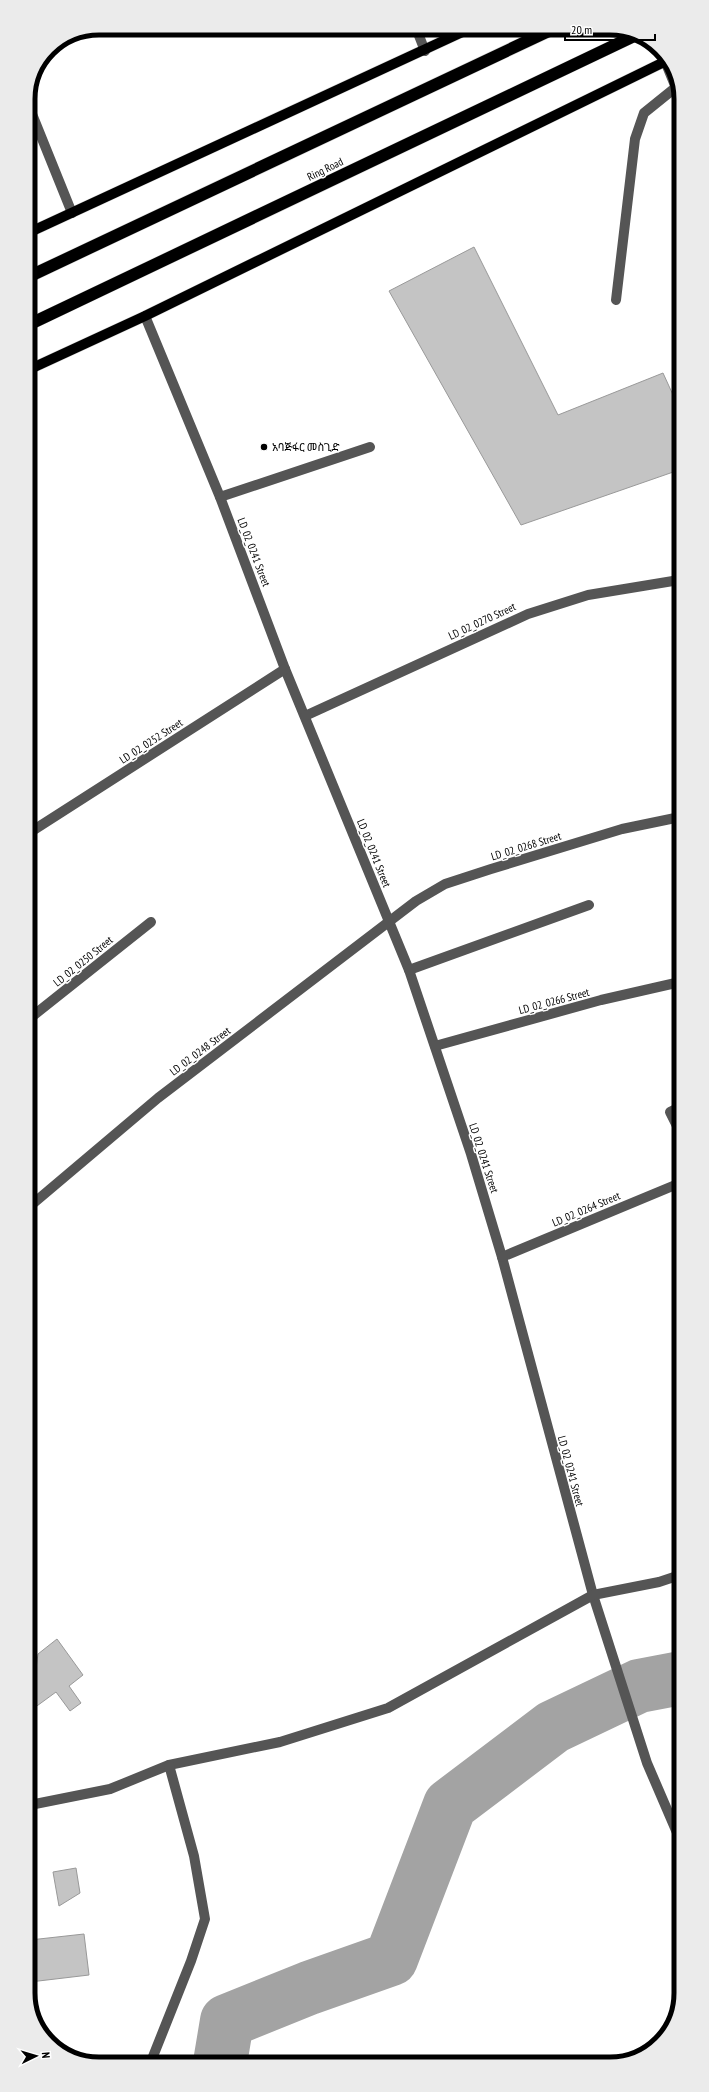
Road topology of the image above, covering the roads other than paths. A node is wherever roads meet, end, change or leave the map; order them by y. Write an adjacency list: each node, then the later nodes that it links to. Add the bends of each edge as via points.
1 (419, 35): 5 (street)
2 (457, 35): 5 (main road)
3 (540, 35): 11 (highway)
4 (629, 38): 14 (highway, Ring Road)
5 (425, 51): 9 (main road)
6 (663, 63): 13 (main road)
7 (673, 94): 12 (street, via 644,113 634,139)
8 (35, 121): 9 (street)
9 (72, 213): 10 (main road)
10 (35, 230)
11 (35, 274)
12 (616, 300)
13 (146, 316): 15 (main road); 17 (street, LD_02_0241 Street)
14 (35, 322)
15 (35, 367)
16 (370, 447): 17 (street)
17 (220, 497): 19 (street, LD_02_0241 Street)
18 (674, 581): 20 (street, LD_02_0270 Street, via 588,595 528,614)
19 (286, 669): 20 (street, LD_02_0241 Street); 22 (street, LD_02_0252 Street)
20 (305, 716): 24 (street, LD_02_0241 Street)
21 (674, 818): 24 (street, LD_02_0268 Street, via 622,829 445,884 416,900)
22 (35, 829)
23 (589, 905): 26 (street)
24 (390, 921): 26 (street, LD_02_0241 Street); 33 (street, LD_02_0248 Street, via 158,1098)
25 (151, 922): 28 (street, LD_02_0250 Street)
26 (409, 970): 29 (street, LD_02_0241 Street)
27 (674, 983): 29 (street, LD_02_0266 Street, via 601,1000)
28 (35, 1014)
29 (435, 1046): 34 (street, LD_02_0241 Street)
30 (674, 1110): 31 (street, via 670,1112)
31 (674, 1120)
32 (674, 1185): 34 (street, LD_02_0264 Street)
33 (35, 1202)
34 (502, 1257): 36 (street, LD_02_0241 Street)
35 (674, 1576): 36 (street)
36 (593, 1595): 37 (street, via 388,1708 280,1742); 39 (street, LD_02_0241 Street, via 647,1763)
37 (169, 1764): 38 (street, via 110,1789); 40 (street, via 194,1856 205,1919)
38 (35, 1804)
39 (674, 1826)
40 (153, 2057)

